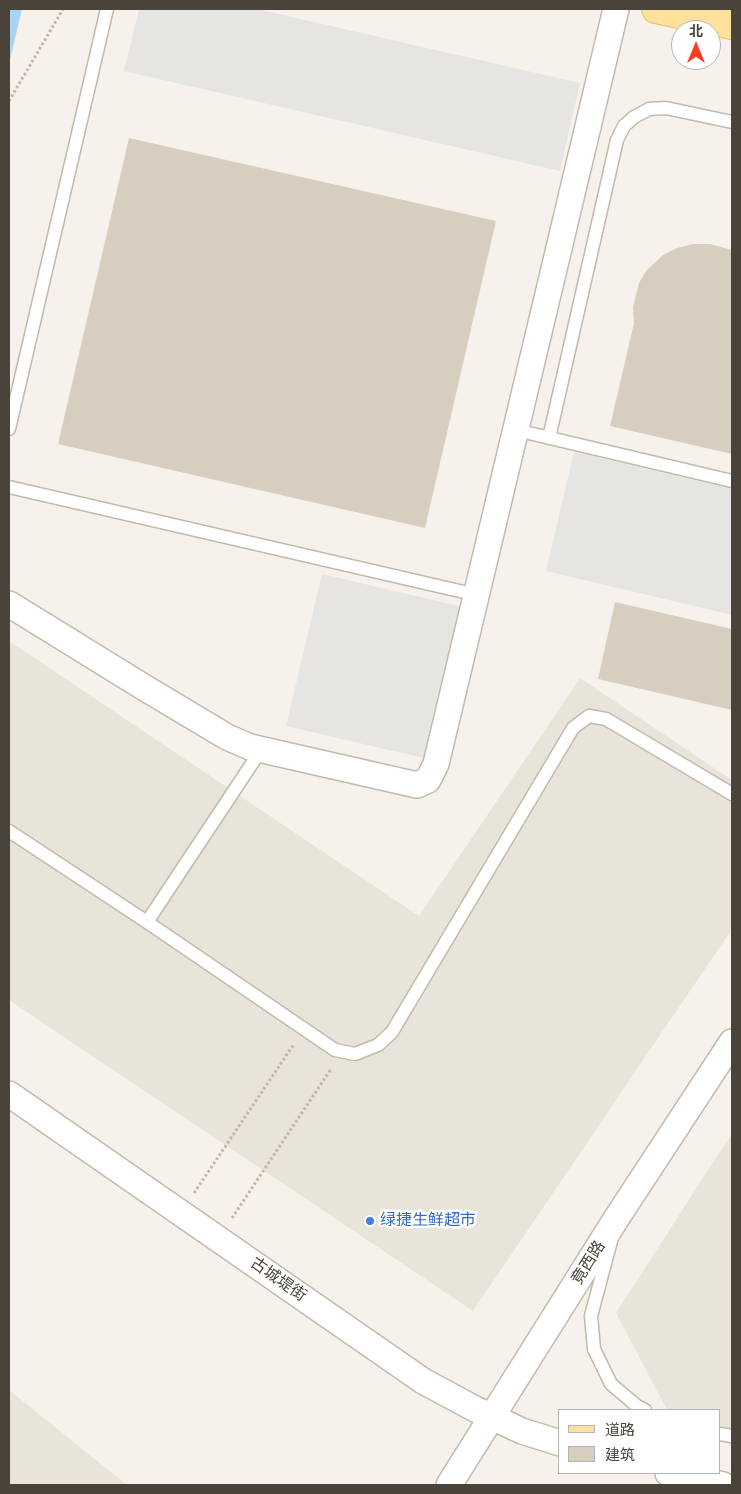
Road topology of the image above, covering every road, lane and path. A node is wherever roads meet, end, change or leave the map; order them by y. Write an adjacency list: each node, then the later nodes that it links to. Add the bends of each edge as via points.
1 (63, 9): 6 (path)
2 (107, 9): 8 (lane)
3 (616, 9): 9 (street)
4 (656, 9): 5 (main road)
5 (732, 25)
6 (9, 101)
7 (732, 122): 10 (lane, via 666,108 649,109 624,126 617,140)
8 (9, 429)
9 (516, 430): 10 (lane); 13 (street)
10 (549, 438): 11 (lane)
11 (732, 481)
12 (9, 487): 13 (lane)
13 (476, 595): 15 (street, via 436,764 428,780 416,785)
14 (9, 604): 15 (street, via 227,737)
15 (261, 750): 18 (lane)
16 (732, 794): 21 (lane, via 606,719 589,716 574,728 392,1032 378,1045 355,1054)
17 (9, 831): 18 (lane)
18 (147, 922): 19 (lane)
19 (304, 1029): 21 (lane); 23 (path)
20 (732, 1042): 24 (street, 竟西路)
21 (342, 1052): 25 (path)
22 (9, 1094): 23 (street, 古城堤街)
23 (181, 1213): 25 (street, 古城堤街)
24 (616, 1219): 26 (lane, via 591,1316 594,1349 611,1384); 27 (street, 竟西路)
25 (218, 1238): 27 (street, 古城堤街, via 424,1381)
26 (643, 1409)
27 (492, 1417): 28 (street, 古城堤街); 30 (street, 竟西路)
28 (558, 1442)
29 (673, 1474): 31 (street)
30 (449, 1485)
31 (724, 1485)

